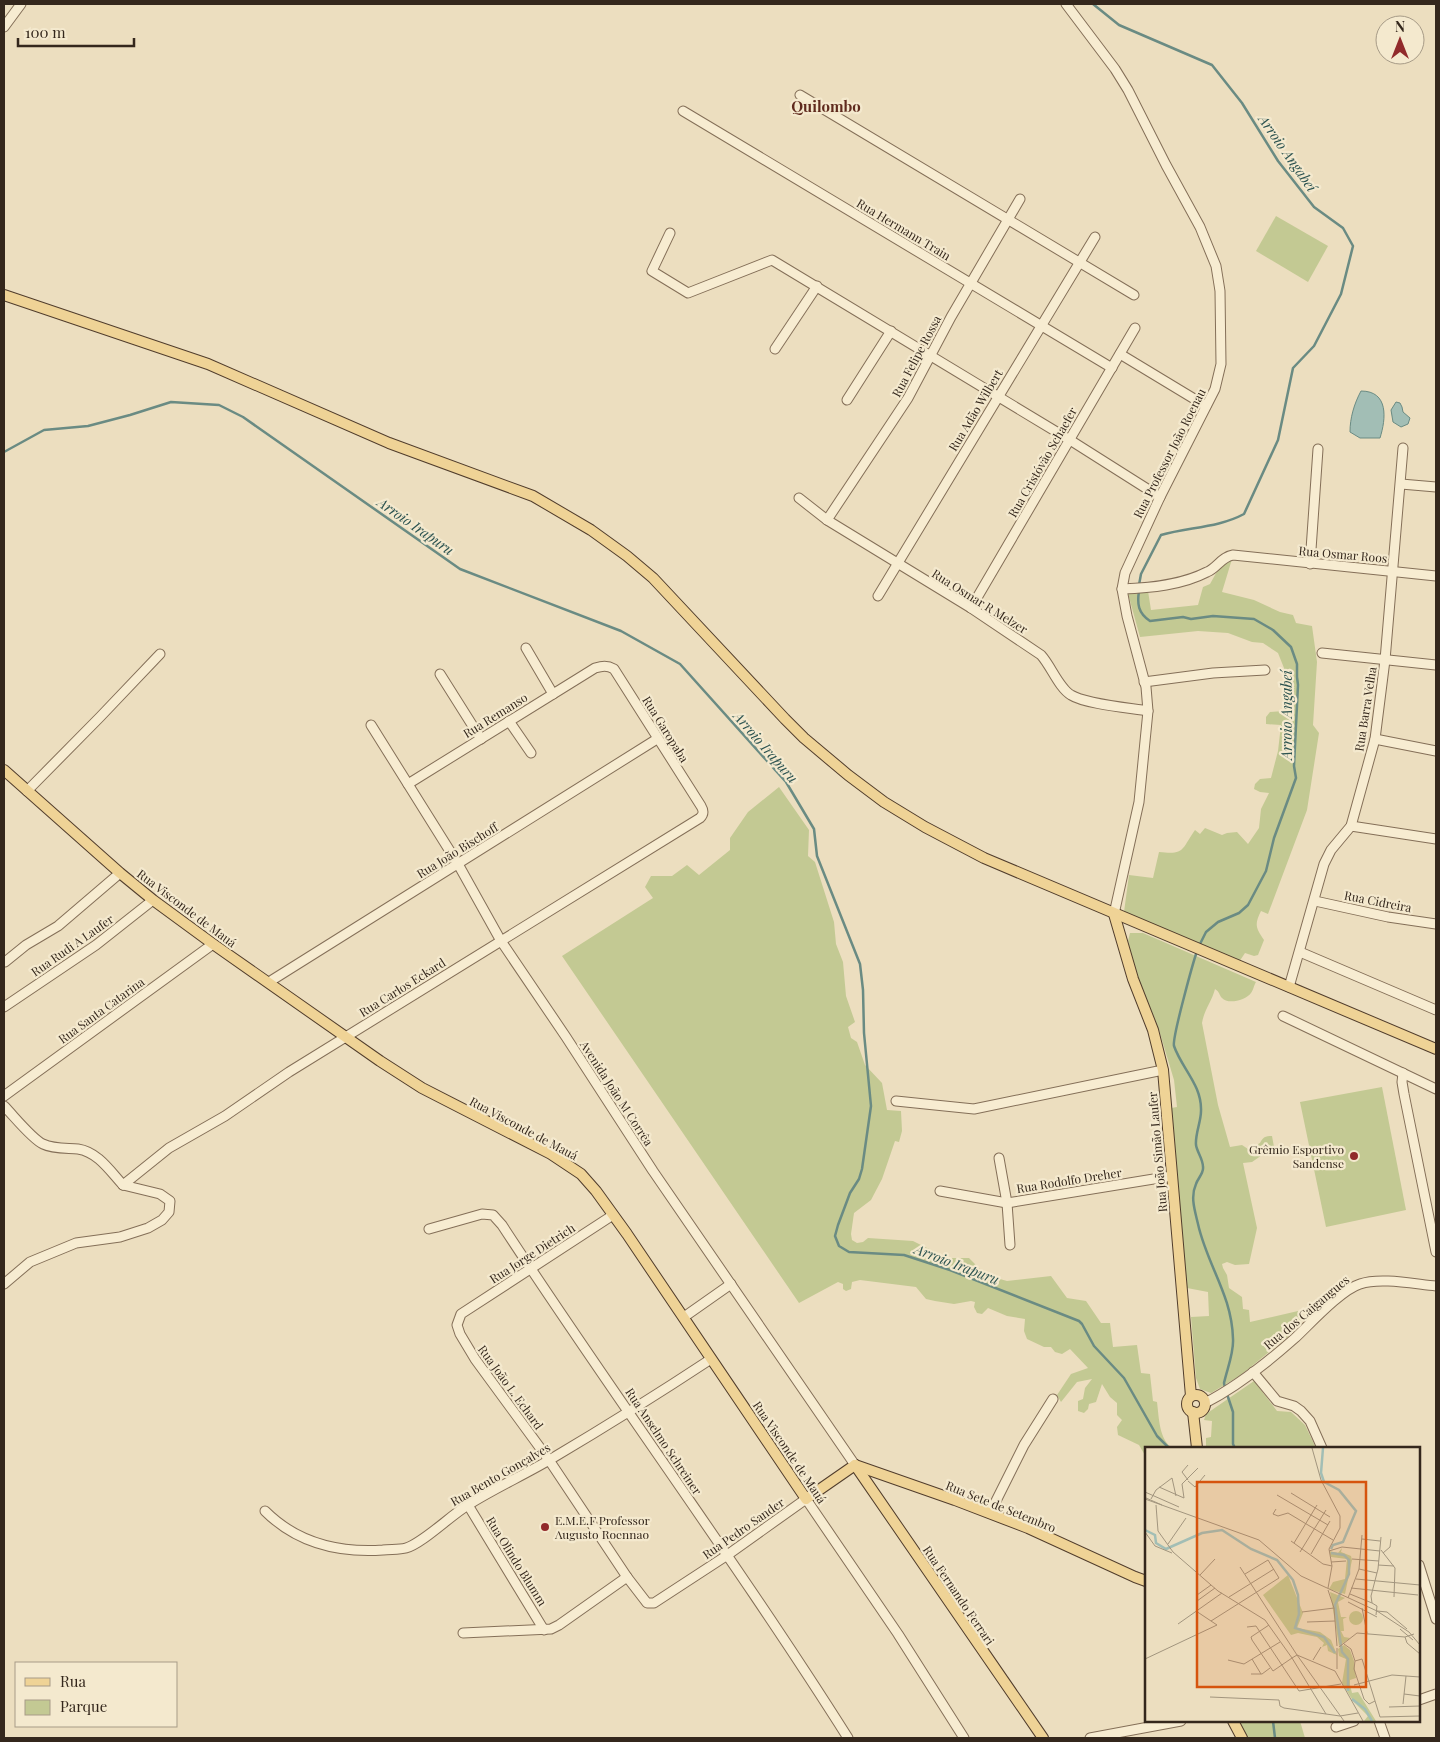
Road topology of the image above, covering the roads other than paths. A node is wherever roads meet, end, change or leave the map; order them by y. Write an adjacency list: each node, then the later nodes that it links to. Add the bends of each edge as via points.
1 (21, 4): 3 (street)
2 (1066, 4): 24 (street, Rua Professor João Roenau, via 1128,90 1200,226 1216,266 1220,291 1221,364 1215,389)
3 (4, 27)
4 (800, 95): 7 (street)
5 (683, 111): 11 (street, Rua Hermann Train)
6 (1020, 199): 7 (street, Rua Felipe Rossa)
7 (1007, 220): 10 (street); 11 (street, Rua Felipe Rossa)
8 (670, 233): 12 (street, via 652,270 688,293 772,260)
9 (1095, 237): 10 (street, Rua Adão Wilbert)
10 (1079, 263): 14 (street); 15 (street, Rua Adão Wilbert)
11 (970, 284): 15 (street, Rua Hermann Train); 20 (street, Rua Felipe Rossa)
12 (817, 286): 17 (street); 18 (street)
13 (4, 295): 68 (main road, via 208,364 389,443 533,496 591,530 653,578 804,738 884,802 984,858)
14 (1134, 296)
15 (1041, 325): 21 (street, Rua Hermann Train); 22 (street, Rua Adão Wilbert)
16 (1136, 328): 19 (street, Rua Cristóvão Schaefer)
17 (890, 332): 20 (street); 23 (street)
18 (775, 349)
19 (1120, 354): 21 (street, Rua Cristóvão Schaefer); 24 (street)
20 (931, 355): 22 (street); 32 (street, Rua Felipe Rossa, via 908,398)
21 (1112, 368): 25 (street, Rua Cristóvão Schaefer)
22 (998, 397): 25 (street); 33 (street, Rua Adão Wilbert)
23 (847, 400)
24 (1206, 406): 30 (street, Rua Professor João Roenau)
25 (1070, 440): 30 (street); 39 (street, Rua Cristóvão Schaefer)
26 (1403, 448): 28 (street, Rua Barra Velha)
27 (1318, 449): 34 (street)
28 (1401, 484): 29 (street); 35 (street, Rua Barra Velha)
29 (1436, 487)
30 (1160, 497): 37 (street, Rua Professor João Roenau, via 1125,573)
31 (798, 498): 32 (street, Rua Osmar R Melzer)
32 (827, 520): 33 (street, Rua Osmar R Melzer)
33 (897, 564): 38 (street, Rua Adão Wilbert); 39 (street, Rua Osmar R Melzer)
34 (1310, 564): 35 (street, Rua Osmar Roos); 37 (street, Rua Osmar Roos, via 1233,555 1227,556 1209,572 1168,584)
35 (1393, 571): 36 (street, Rua Osmar Roos); 43 (street, Rua Barra Velha)
36 (1436, 576)
37 (1122, 588): 48 (street, Rua Professor João Roenau)
38 (878, 596)
39 (970, 608): 50 (street, Rua Osmar R Melzer, via 1041,655 1071,695 1090,702)
40 (526, 648): 49 (street)
41 (160, 654): 60 (street)
42 (1322, 654): 43 (street)
43 (1385, 660): 44 (street); 55 (street, Rua Barra Velha)
44 (1436, 665)
45 (596, 668): 49 (street, Rua Remanso); 54 (street, Rua Garopaba, via 609,666 614,669)
46 (1265, 670): 48 (street)
47 (440, 674): 53 (street)
48 (1144, 682): 50 (street, Rua Professor João Roenau)
49 (553, 694): 51 (street, Rua Remanso)
50 (1148, 711): 68 (street, Rua Professor João Roenau, via 1139,802)
51 (509, 721): 53 (street, Rua Remanso); 57 (street)
52 (371, 725): 59 (street, Avenida João M Corrêa)
53 (481, 739): 59 (street, Rua Remanso)
54 (657, 739): 61 (street, Rua Garopaba, via 704,811); 64 (street, Rua João Bischoff)
55 (1375, 739): 56 (street); 62 (street, Rua Barra Velha)
56 (1436, 751)
57 (531, 753)
58 (4, 770): 60 (main road, Rua Visconde de Mauá)
59 (408, 784): 64 (street, Avenida João M Corrêa)
60 (27, 791): 65 (main road, Rua Visconde de Mauá)
61 (700, 818): 70 (street, Rua Carlos Eckard)
62 (1351, 826): 63 (street); 67 (street, Rua Barra Velha, via 1324,864)
63 (1436, 838)
64 (458, 864): 70 (street, Avenida João M Corrêa); 74 (street, Rua João Bischoff)
65 (120, 873): 66 (main road, Rua Visconde de Mauá); 73 (street, via 58,926)
66 (153, 900): 71 (main road, Rua Visconde de Mauá); 76 (street, Rua Rudi A Laufer, via 96,945)
67 (1315, 901): 69 (street, Rua Cidreira); 72 (street, Rua Barra Velha)
68 (1114, 914): 75 (main road); 81 (main road, Rua João Simão Laufer)
69 (1436, 924)
70 (501, 941): 79 (street, Rua Carlos Eckard); 98 (street, Avenida João M Corrêa)
71 (213, 944): 74 (main road, Rua Visconde de Mauá); 84 (street, Rua Santa Catarina)
72 (1300, 952): 75 (street, Rua Barra Velha); 77 (street)
73 (5, 962)
74 (269, 982): 79 (main road, Rua Visconde de Mauá)
75 (1289, 987): 80 (main road)
76 (4, 1007)
77 (1436, 1010)
78 (1283, 1016): 82 (street)
79 (346, 1037): 89 (street, Rua Carlos Eckard, via 225,1116 169,1148); 92 (main road, Rua Visconde de Mauá, via 422,1088 566,1163 590,1183)
80 (1436, 1049)
81 (1163, 1070): 85 (street, via 974,1109); 88 (main road, Rua João Simão Laufer)
82 (1403, 1073): 83 (street); 95 (street, via 1404,1094)
83 (1436, 1089)
84 (4, 1096)
85 (896, 1101)
86 (4, 1106): 89 (street, via 43,1144 92,1154)
87 (999, 1158): 91 (street)
88 (1172, 1176): 91 (street, Rua Rodolfo Dreher); 104 (main road, Rua João Simão Laufer)
89 (123, 1185): 97 (street, via 160,1194 170,1202 169,1212 148,1228 120,1237 76,1243 30,1262)
90 (940, 1191): 91 (street, Rua Rodolfo Dreher)
91 (1008, 1203): 94 (street)
92 (613, 1215): 96 (street, Rua Jorge Dietrich); 101 (main road, Rua Visconde de Mauá)
93 (429, 1229): 96 (street, Rua Anselmo Schreiner, via 482,1214 493,1215)
94 (1010, 1245)
95 (1436, 1252)
96 (532, 1269): 100 (street, Rua Jorge Dietrich); 107 (street, Rua Anselmo Schreiner)
97 (4, 1284)
98 (731, 1284): 101 (street); 111 (street, Avenida João M Corrêa)
99 (1436, 1286): 103 (street, Rua dos Caigangues, via 1392,1282 1358,1284)
100 (465, 1311): 110 (street, Rua João L. Echard, via 457,1325 466,1346)
101 (684, 1316): 102 (main road, Rua Visconde de Mauá)
102 (711, 1358): 107 (street, Rua Bento Gonçalves); 112 (main road, Rua Visconde de Mauá)
103 (1253, 1372): 106 (street, Rua dos Caigangues); 109 (street, via 1277,1401 1301,1411 1310,1421)
104 (1191, 1396): 106 (main road, Rua João Simão Laufer, via 1187,1407); 106 (main road, via 1202,1396)
105 (1053, 1399): 115 (street, via 1024,1445)
106 (1199, 1409): 108 (main road)
107 (630, 1412): 110 (street, Rua Bento Gonçalves); 116 (street, Rua Anselmo Schreiner)
108 (1197, 1447)
109 (1322, 1447)
110 (549, 1460): 113 (street, Rua Bento Gonçalves); 118 (street, Rua João L. Echard)
111 (856, 1465): 112 (main road, Rua Pedro Sander); 115 (main road, Rua Sete de Setembro); 135 (main road, Rua Fernando Ferrari)
112 (806, 1498): 116 (street, Rua Pedro Sander); 134 (street, Rua Visconde de Mauá)
113 (468, 1505): 114 (street, Rua Bento Gonçalves, via 406,1548 376,1550 320,1544 277,1523); 124 (street, Rua Olindo Blumm)
114 (265, 1511)
115 (990, 1513): 119 (main road, Rua Sete de Setembro)
116 (726, 1556): 122 (street, Rua Pedro Sander, via 654,1603); 133 (street, Rua Anselmo Schreiner, via 788,1644)
117 (1420, 1568): 123 (street)
118 (627, 1577): 122 (street, Rua João L. Echard); 124 (street, via 559,1626)
119 (1135, 1578): 120 (main road, Rua Sete de Setembro); 121 (main road, Rua Sete de Setembro)
120 (1145, 1581)
121 (1145, 1585)
122 (643, 1599)
123 (1436, 1619)
124 (544, 1630): 125 (street)
125 (463, 1633)
126 (1436, 1694): 127 (street)
127 (1420, 1700)
128 (1176, 1722): 136 (street)
129 (1234, 1722): 137 (main road)
130 (1351, 1722): 132 (street)
131 (1379, 1722): 138 (street)
132 (1336, 1727)
133 (848, 1738)
134 (964, 1738)
135 (1044, 1738)
136 (1090, 1738)
137 (1242, 1738)
138 (1384, 1738)

